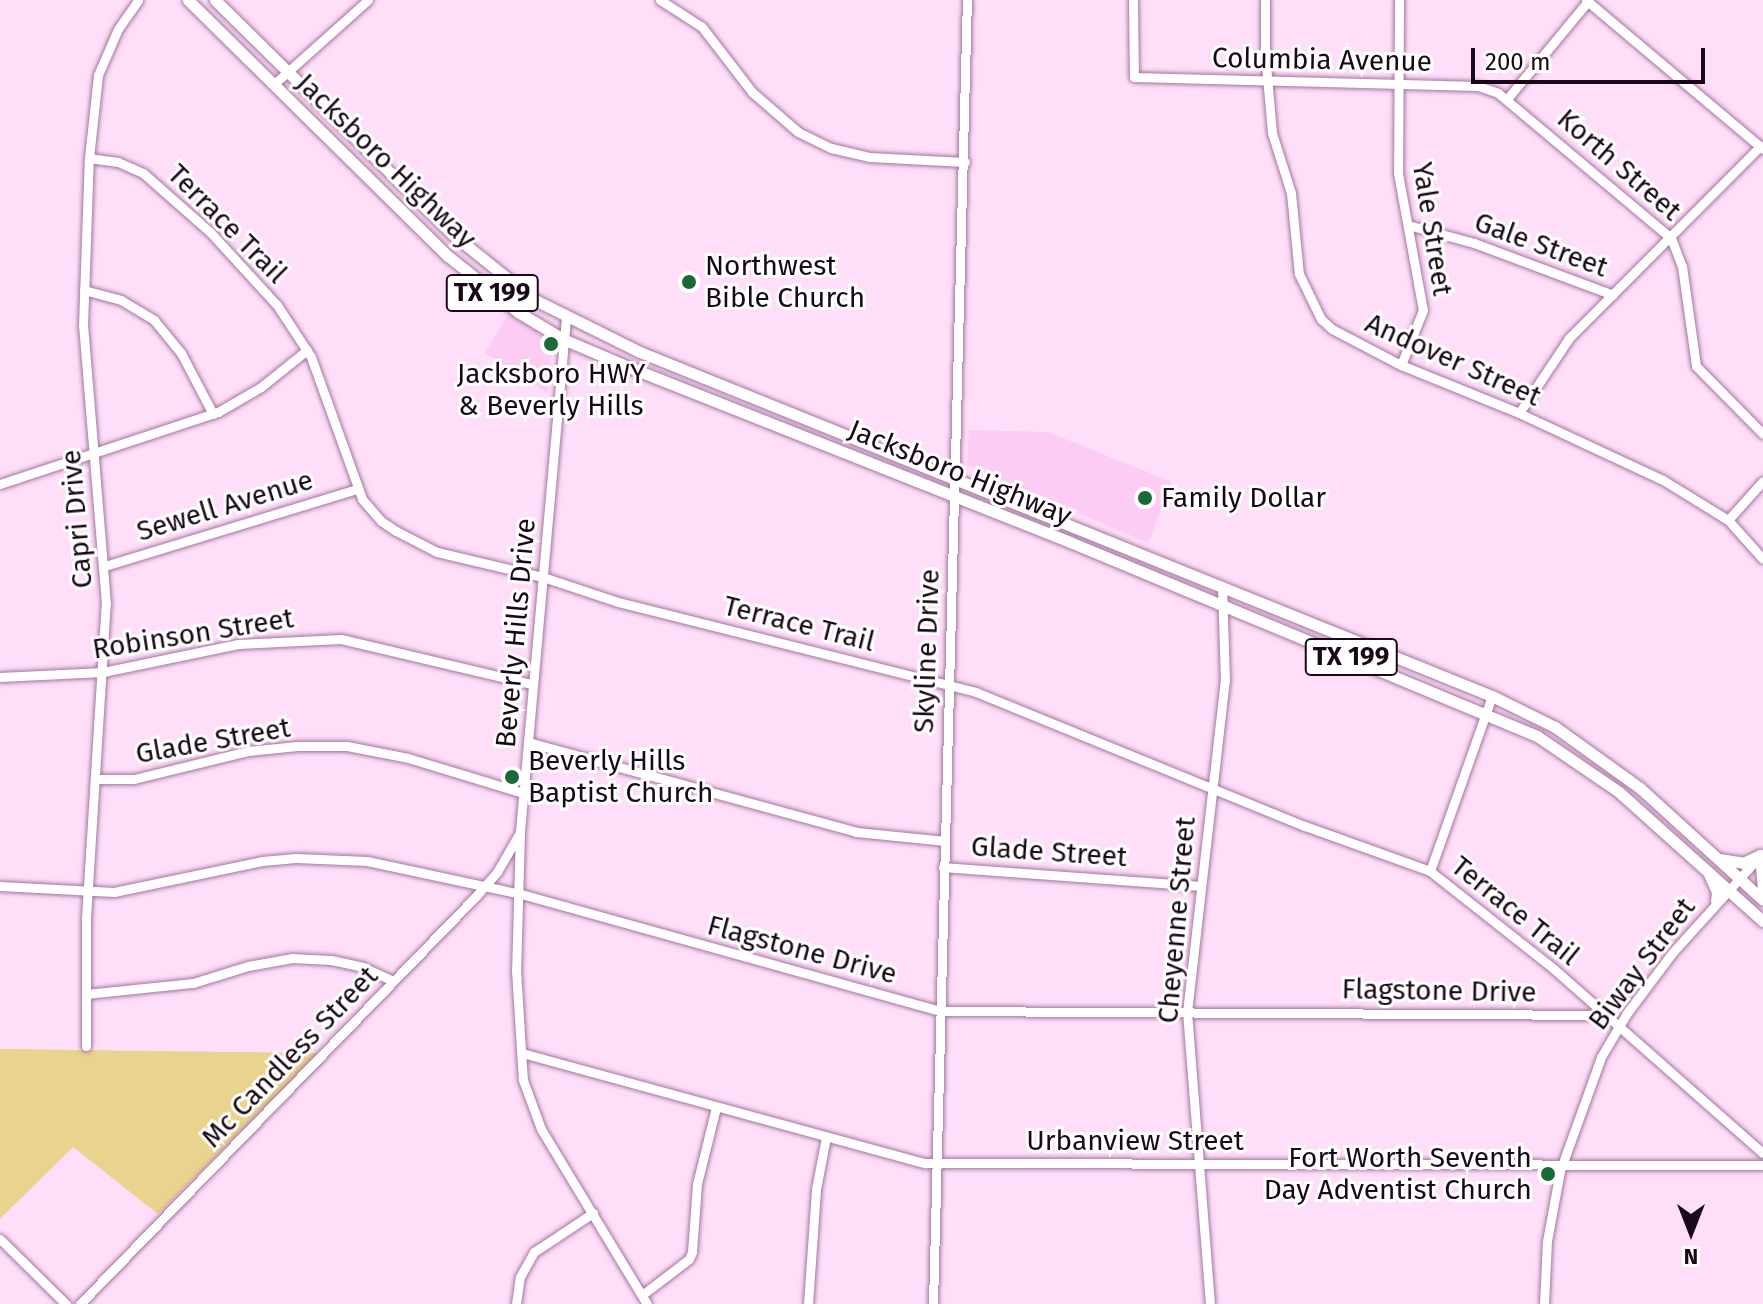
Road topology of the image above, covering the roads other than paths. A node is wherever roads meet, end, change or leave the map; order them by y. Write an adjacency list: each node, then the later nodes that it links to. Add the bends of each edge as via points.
1 (138, 0): 17 (street, Capri Drive, via 98,75)
2 (188, 0): 13 (main road, Jacksboro Highway / TX 199)
3 (215, 0): 11 (main road, Jacksboro Highway / TX 199)
4 (368, 0): 11 (street)
5 (660, 0): 18 (street, via 702,27 752,92 798,132 831,148 869,157)
6 (967, 0): 18 (street, Skyline Drive)
7 (1133, 0): 12 (street, Columbia Avenue, via 1134,77)
8 (1265, 0): 12 (street, Andover Street)
9 (1399, 0): 14 (street, Yale Street)
10 (1588, 1): 15 (street); 16 (street)
11 (288, 72): 13 (street); 23 (main road, Jacksboro Highway / TX 199, via 451,233 503,278)
12 (1267, 82): 14 (street, Columbia Avenue); 26 (street, Andover Street, via 1272,133 1291,193 1295,254 1305,291 1332,329)
13 (274, 84): 24 (main road, Jacksboro Highway / TX 199, via 467,274)
14 (1397, 84): 15 (street, Columbia Avenue, via 1478,86); 19 (street, Yale Street, via 1398,173)
15 (1509, 101): 20 (street, Korth Street)
16 (1761, 147): 20 (street)
17 (89, 158): 21 (street, Capri Drive); 25 (street, Terrace Trail, via 131,166 210,232 277,305)
18 (965, 162): 33 (street, Skyline Drive)
19 (1408, 225): 22 (street, Gale Street, via 1474,243); 26 (street, Yale Street, via 1423,310)
20 (1671, 238): 22 (street); 31 (street, Korth Street, via 1682,266 1696,366)
21 (84, 290): 29 (street, via 121,300 154,320 181,353); 32 (street, Capri Drive)
22 (1613, 295): 28 (street, via 1553,358)
23 (566, 318): 24 (street, Beverly Hills Drive); 27 (main road, Jacksboro Highway / TX 199)
24 (563, 339): 30 (main road, Jacksboro Highway / TX 199); 41 (street, Beverly Hills Drive)
25 (307, 350): 29 (street, via 261,387); 36 (street, Terrace Trail)
26 (1401, 365): 28 (street, Andover Street)
27 (756, 398): 30 (main road); 33 (main road, Jacksboro Highway / TX 199)
28 (1519, 413): 38 (street, Andover Street, via 1663,480)
29 (213, 414): 32 (street)
30 (748, 415): 37 (main road, Jacksboro Highway / TX 199)
31 (1763, 434)
32 (94, 452): 35 (street); 40 (street, Capri Drive)
33 (957, 479): 37 (street, Skyline Drive); 42 (main road, Jacksboro Highway / TX 199)
34 (1763, 481): 38 (street)
35 (0, 484)
36 (357, 489): 40 (street, Sewell Avenue); 41 (street, Terrace Trail, via 381,521 437,552)
37 (956, 496): 43 (main road, Jacksboro Highway / TX 199); 49 (street, Skyline Drive)
38 (1728, 520): 39 (street, Andover Street)
39 (1763, 559)
40 (105, 566): 46 (street, Capri Drive)
41 (543, 577): 48 (street, Beverly Hills Drive); 49 (street, Terrace Trail, via 618,602)
42 (1222, 587): 43 (street, Cheyenne Street); 44 (main road, Jacksboro Highway / TX 199)
43 (1223, 605): 45 (main road, Jacksboro Highway / TX 199); 54 (street, Cheyenne Street, via 1225,681)
44 (1340, 635): 45 (main road); 50 (main road, Jacksboro Highway / TX 199)
45 (1334, 650): 51 (main road, Jacksboro Highway / TX 199)
46 (103, 672): 47 (street, Robinson Street); 48 (street, Robinson Street, via 238,644 341,639); 53 (street, Capri Drive)
47 (0, 677)
48 (531, 684): 52 (street, Beverly Hills Drive)
49 (947, 684): 54 (street, Terrace Trail); 57 (street, Skyline Drive)
50 (1492, 696): 51 (street); 59 (main road, Jacksboro Highway / TX 199, via 1578,742 1640,788)
51 (1483, 720): 61 (main road, Jacksboro Highway / TX 199, via 1570,756); 62 (street)
52 (528, 742): 55 (street, Beverly Hills Drive); 57 (street, Glade Street, via 856,832)
53 (96, 779): 55 (street, Glade Street, via 134,779 248,751 347,746 408,758); 68 (street, Capri Drive)
54 (1211, 787): 62 (street, Terrace Trail); 66 (street, Cheyenne Street)
55 (523, 793): 56 (street, Beverly Hills Drive)
56 (520, 831): 64 (street, Mc Candless Street); 70 (street, Beverly Hills Drive)
57 (944, 841): 60 (street, Skyline Drive)
58 (1762, 853): 59 (main road, via 1743,863); 63 (street, Biway Street); 69 (main road)
59 (1718, 859): 63 (main road, Jacksboro Highway / TX 199)
60 (943, 867): 66 (street, Glade Street); 76 (street, Skyline Drive)
61 (1707, 870): 67 (main road, Jacksboro Highway / TX 199); 72 (main road)
62 (1430, 871): 78 (street, Terrace Trail)
63 (1738, 878): 67 (street, Biway Street); 71 (main road, Jacksboro Highway / TX 199)
64 (486, 885): 68 (street, Flagstone Drive, via 367,861 296,858 144,888); 70 (street, Flagstone Drive); 74 (street, Mc Candless Street)
65 (0, 886): 68 (street, Flagstone Drive)
66 (1200, 886): 77 (street, Cheyenne Street)
67 (1728, 889): 72 (street, Biway Street); 73 (main road, Jacksboro Highway / TX 199)
68 (87, 892): 75 (street, Capri Drive)
69 (1763, 893)
70 (521, 894): 76 (street, Flagstone Drive); 81 (street, Beverly Hills Drive, via 516,970)
71 (1763, 900)
72 (1716, 901): 79 (street, Biway Street)
73 (1763, 921)
74 (393, 981): 75 (street, via 363,967 302,958 248,966 193,983); 93 (street, Mc Candless Street)
75 (86, 994): 80 (street, Capri Drive)
76 (940, 1011): 77 (street, Flagstone Drive); 87 (street, Skyline Drive)
77 (1187, 1012): 78 (street, Flagstone Drive); 85 (street, Cheyenne Street)
78 (1606, 1015): 79 (street, Terrace Trail)
79 (1619, 1026): 84 (street, Terrace Trail); 86 (street, Biway Street, via 1585,1095)
80 (86, 1046)
81 (522, 1053): 82 (street, Urbanview Street); 89 (street, Beverly Hills Drive, via 530,1106)
82 (716, 1107): 83 (street, Urbanview Street); 91 (street, via 697,1184 692,1252)
83 (826, 1137): 87 (street, Urbanview Street); 95 (street, via 816,1189)
84 (1763, 1153)
85 (1199, 1162): 86 (street, Urbanview Street); 87 (street, Urbanview Street); 97 (street, Cheyenne Street)
86 (1562, 1163): 88 (street, Urbanview Street); 98 (street, Biway Street, via 1547,1241)
87 (937, 1164): 96 (street, Skyline Drive)
88 (1763, 1165)
89 (593, 1213): 91 (street, Beverly Hills Drive); 94 (street, via 534,1252 520,1277)
90 (0, 1239): 92 (street)
91 (644, 1300)
92 (66, 1304)
93 (80, 1304)
94 (516, 1304)
95 (808, 1304)
96 (933, 1304)
97 (1210, 1304)
98 (1544, 1304)

